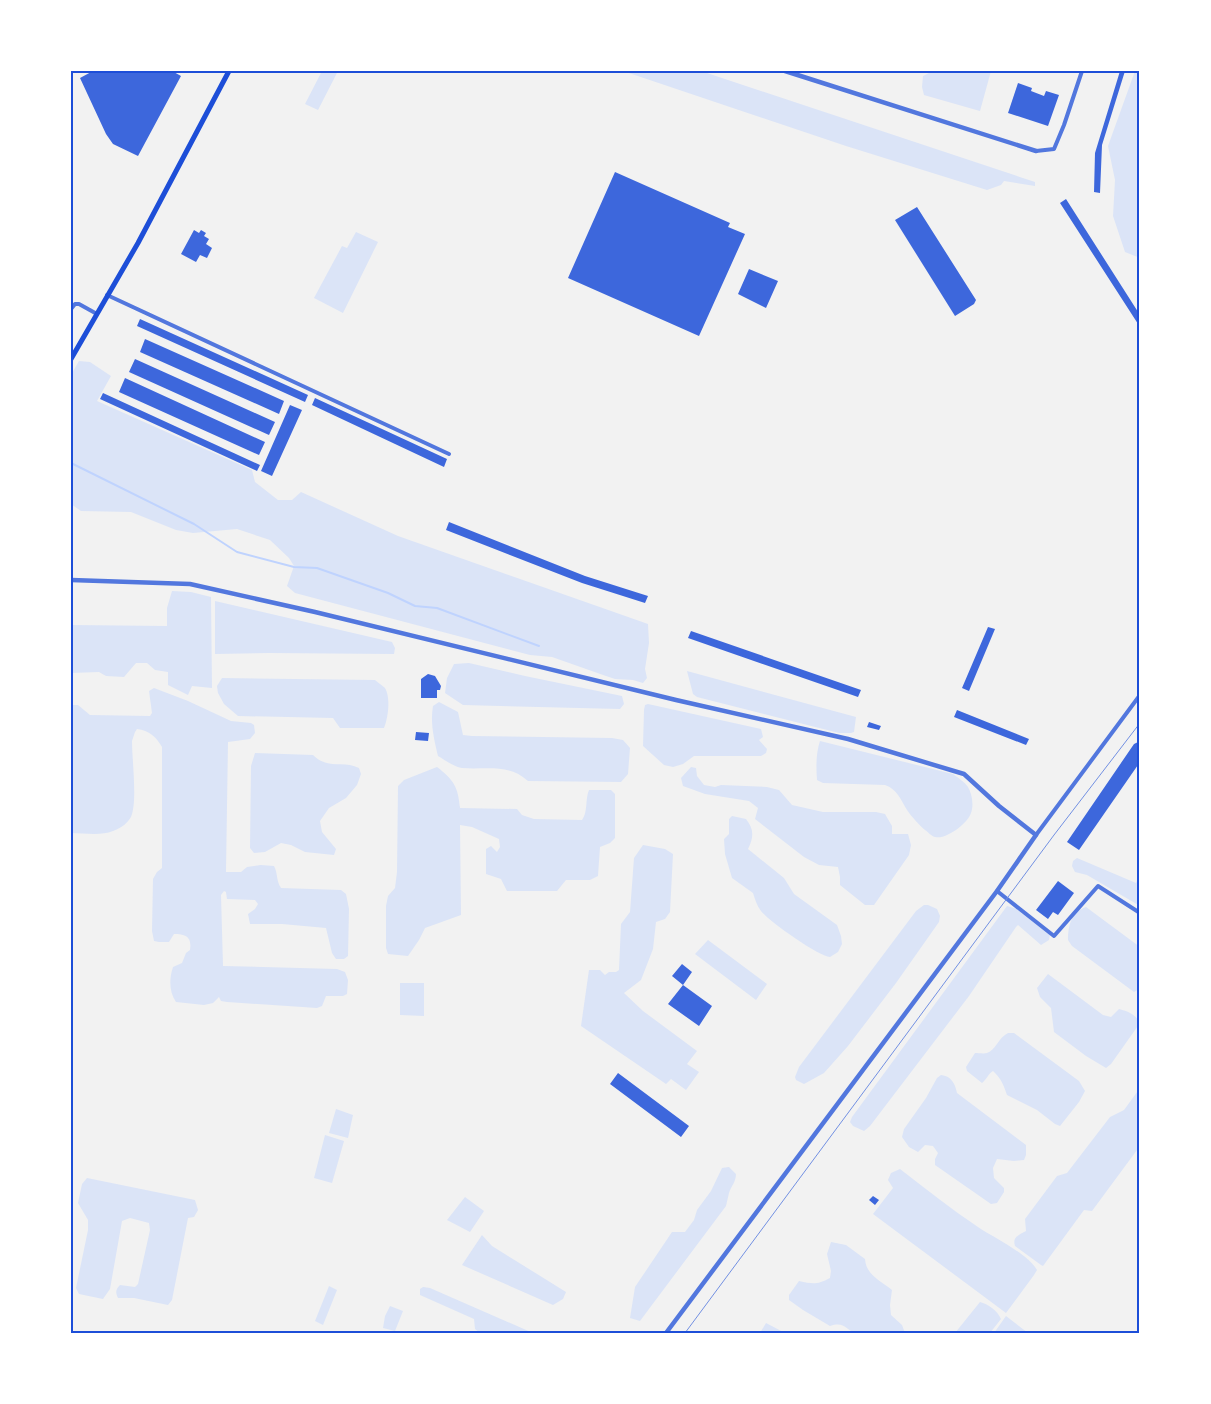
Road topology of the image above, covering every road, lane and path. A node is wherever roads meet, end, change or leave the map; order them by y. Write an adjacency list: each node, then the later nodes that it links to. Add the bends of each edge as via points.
1 (229, 71): 5 (main road)
2 (785, 71): 4 (street)
3 (1082, 71): 4 (street, via 1054,149)
4 (1036, 151)
5 (107, 295): 7 (main road); 9 (street)
6 (71, 309): 7 (street, via 80,304)
7 (97, 314): 8 (main road)
8 (71, 359)
9 (449, 454)
10 (71, 580): 12 (street, via 190,584 848,739 964,774)
11 (1140, 695): 12 (street)
12 (1036, 835): 13 (street)
13 (997, 891): 14 (street, via 1054,936 1098,886); 15 (street)
14 (1140, 913)
15 (666, 1333)

